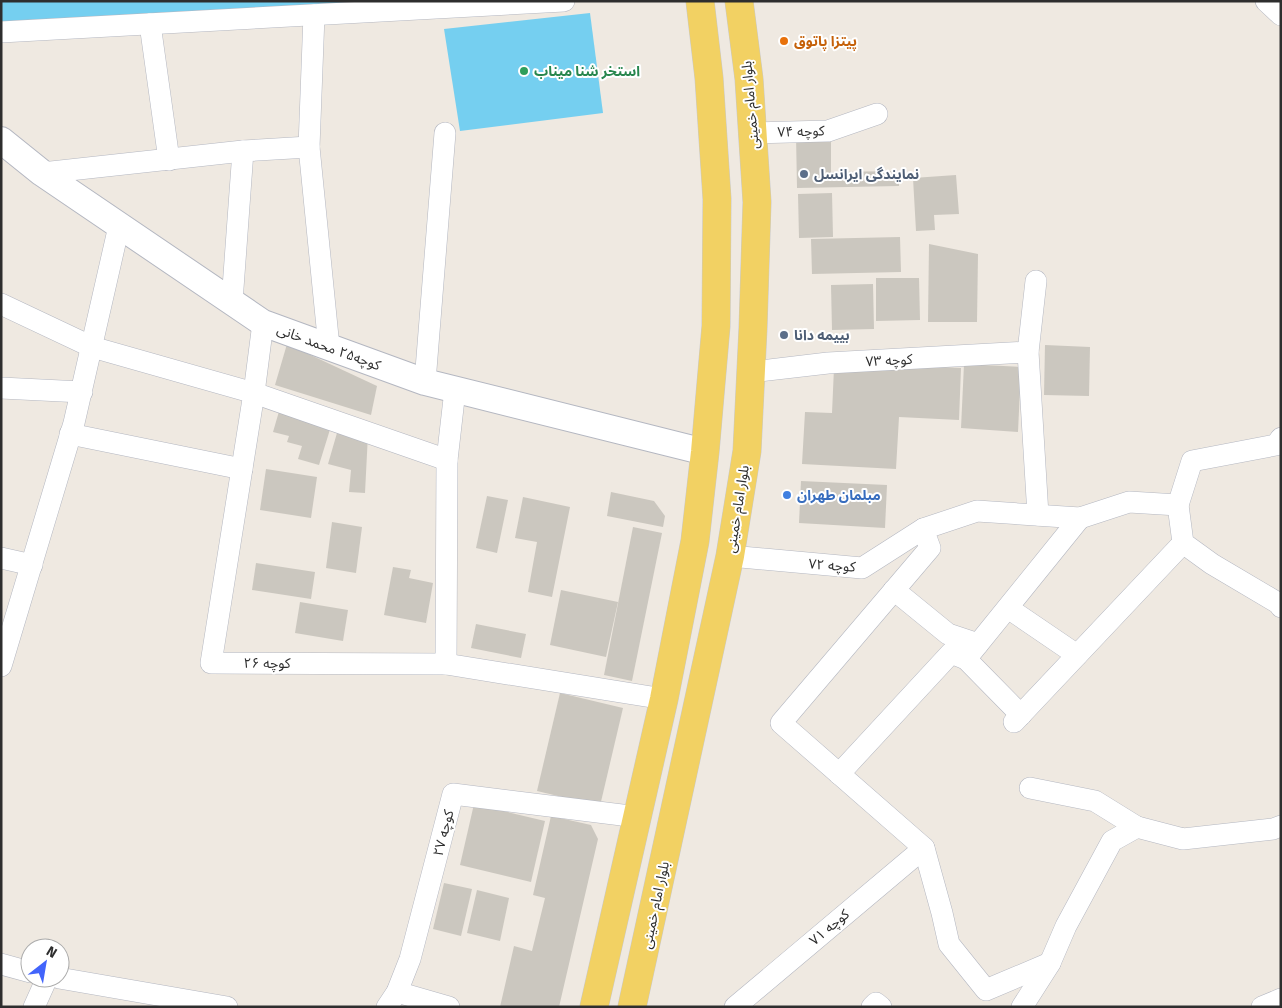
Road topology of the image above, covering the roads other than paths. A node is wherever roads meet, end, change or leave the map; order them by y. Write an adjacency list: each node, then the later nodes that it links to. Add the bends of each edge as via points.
1 (564, 1): 5 (street)
2 (700, 1): 33 (main road, via 717,199 716,326)
3 (739, 1): 11 (main road, بلوار امام خمینی)
4 (1266, 1): 6 (street)
5 (314, 15): 7 (street); 13 (street)
6 (1281, 15)
7 (150, 24): 8 (street); 15 (street)
8 (1, 32)
9 (877, 114): 11 (street, کوچه ۷۴, via 828,131)
10 (445, 132): 26 (street)
11 (752, 133): 25 (main road, بلوار امام خمینی, via 757,202)
12 (1, 140): 16 (street, کوچه۲۵ محمد خانی)
13 (309, 147): 14 (street); 23 (street)
14 (243, 151): 15 (street); 19 (street)
15 (169, 160): 16 (street)
16 (42, 173): 17 (street, کوچه۲۵ محمد خانی)
17 (119, 226): 19 (street, کوچه۲۵ محمد خانی); 22 (street)
18 (1036, 281): 24 (street)
19 (232, 302): 21 (street, کوچه۲۵ محمد خانی)
20 (1, 304): 22 (street)
21 (264, 323): 23 (street, کوچه۲۵ محمد خانی); 30 (street, کوچه ۲۶)
22 (92, 347): 29 (street); 30 (street)
23 (329, 347): 26 (street, کوچه۲۵ محمد خانی)
24 (1028, 352): 25 (street, کوچه ۷۳, via 828,363); 37 (street)
25 (751, 372): 41 (main road, بلوار امام خمینی, via 747,451)
26 (425, 382): 28 (street, کوچه۲۵ محمد خانی)
27 (1, 388): 29 (street)
28 (455, 390): 33 (street, کوچه۲۵ محمد خانی); 34 (street)
29 (82, 392): 31 (street)
30 (254, 393): 34 (street); 35 (street, کوچه ۲۶)
31 (70, 434): 35 (street); 43 (street)
32 (1281, 438): 36 (street, via 1276,445 1192,461)
33 (705, 452): 51 (main road, via 695,541)
34 (447, 460): 49 (street)
35 (242, 470): 49 (street, کوچه ۲۶, via 211,663)
36 (1178, 505): 38 (street, via 1129,502); 40 (street)
37 (1038, 515): 38 (street, کوچه ۷۲); 39 (street, کوچه ۷۲, via 977,511)
38 (1080, 518): 46 (street)
39 (923, 529): 41 (street, کوچه ۷۲, via 862,568); 44 (street, via 930,548)
40 (1183, 543): 45 (street); 48 (street)
41 (730, 556): 69 (main road, بلوار امام خمینی)
42 (1, 558): 43 (street)
43 (32, 565): 50 (street)
44 (894, 590): 47 (street); 52 (street, via 781,722)
45 (1281, 607)
46 (1008, 608): 47 (street); 48 (street)
47 (972, 652): 48 (street, via 1017,719); 52 (street, via 951,652)
48 (1077, 655)
49 (446, 664): 51 (street, کوچه ۲۶)
50 (1, 666)
51 (664, 699): 54 (main road)
52 (839, 774): 57 (street)
53 (1030, 788): 56 (street, via 1095,801)
54 (638, 817): 64 (street, کوچه ۲۷, via 452,794 410,959); 68 (main road)
55 (1281, 826): 56 (street, via 1183,839)
56 (1137, 827): 58 (street, via 1112,841)
57 (924, 848): 58 (street, via 949,944 986,990); 70 (street, کوچه ۷۱)
58 (1050, 963): 73 (street)
59 (1, 964): 60 (street)
60 (20, 969)
61 (70, 980): 66 (street)
62 (43, 988): 65 (street)
63 (1281, 999): 74 (street)
64 (392, 1000): 67 (street)
65 (34, 1007)
66 (228, 1007)
67 (449, 1007)
68 (594, 1007)
69 (632, 1007)
70 (735, 1007)
71 (872, 1007): 72 (street, via 876,1003)
72 (881, 1007)
73 (1022, 1007)
74 (1262, 1007)

